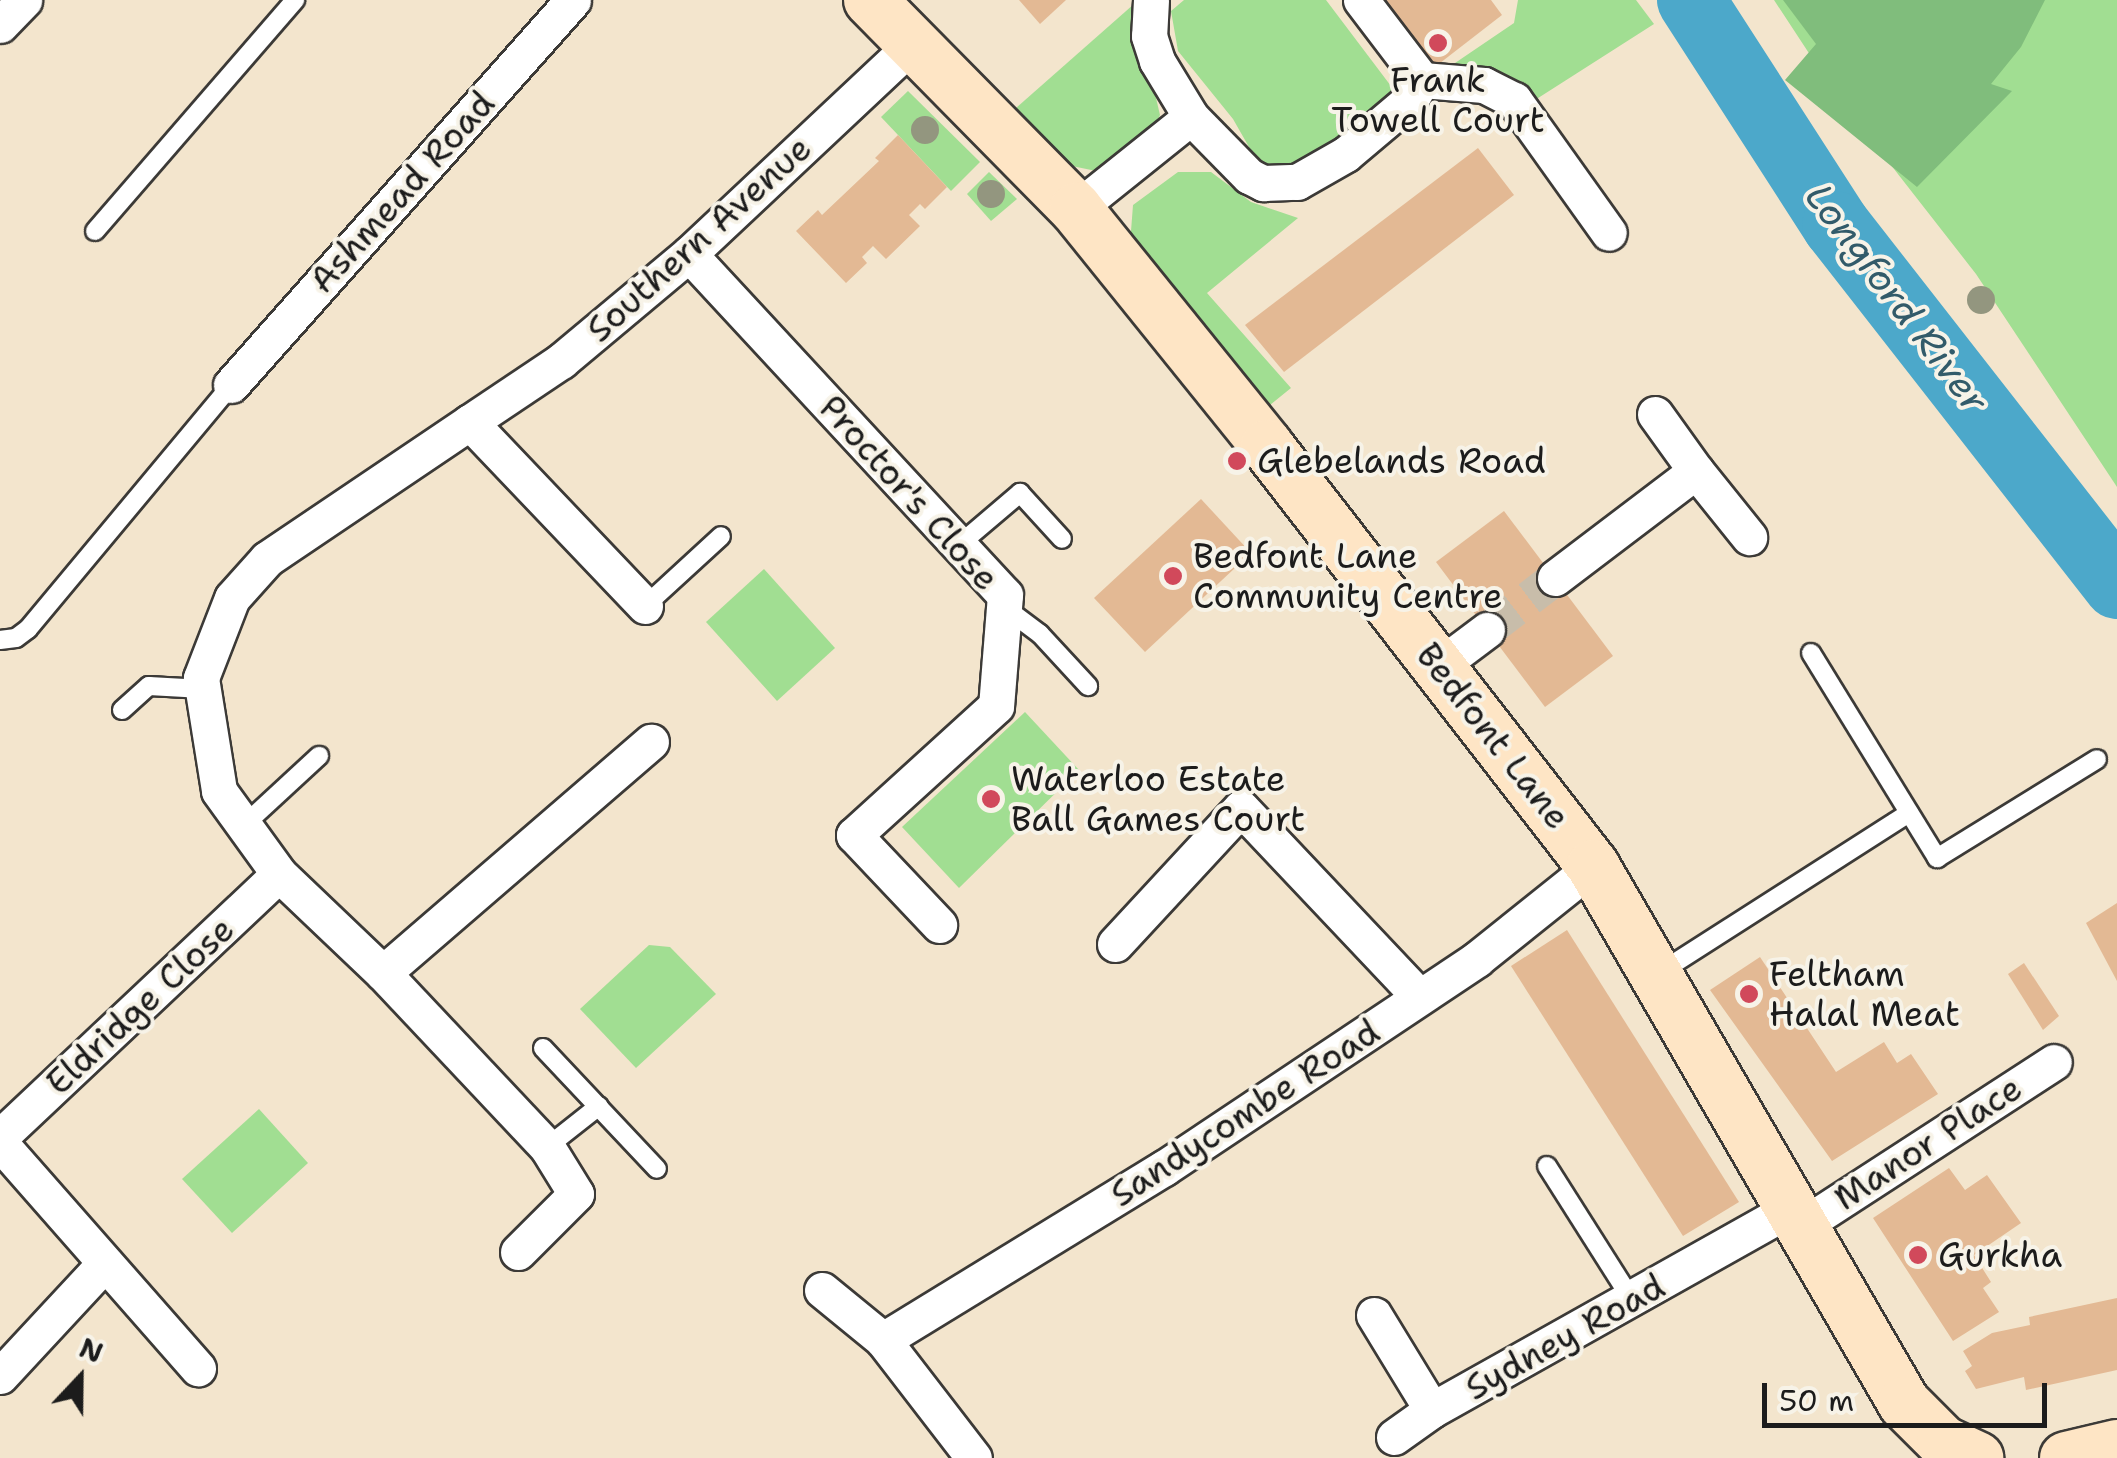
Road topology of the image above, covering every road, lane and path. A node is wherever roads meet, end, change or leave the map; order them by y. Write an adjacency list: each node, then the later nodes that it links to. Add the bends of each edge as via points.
1 (24, 0): 7 (street)
2 (295, 0): 12 (lane)
3 (573, 0): 15 (street, Ashmead Road)
4 (870, 0): 8 (main road, Bedfont Lane)
5 (1152, 0): 10 (street, via 1148,36)
6 (1360, 0): 9 (street)
7 (0, 26)
8 (915, 42): 11 (main road, Bedfont Lane); 14 (street, Southern Avenue)
9 (1422, 80): 10 (street, via 1411,98 1346,154 1282,185 1249,176); 13 (street, via 1484,84 1514,100)
10 (1191, 117): 11 (street)
11 (1076, 209): 29 (main road, Bedfont Lane)
12 (95, 231)
13 (1609, 233)
14 (689, 254): 17 (street, Southern Avenue, via 561,361); 22 (street, Proctor's Close)
15 (231, 384): 27 (lane, via 28,629)
16 (1654, 414): 18 (street)
17 (470, 422): 24 (street); 31 (street, Southern Avenue, via 267,558 232,598 201,678)
18 (1696, 471): 20 (street); 23 (street)
19 (722, 536): 24 (lane)
20 (1749, 537)
21 (1062, 539): 22 (lane, via 1020,492)
22 (960, 544): 25 (street, Proctor's Close, via 1004,595)
23 (1555, 578)
24 (645, 606)
25 (1004, 607): 30 (lane); 40 (street, Proctor's Close, via 996,706 854,835)
26 (1487, 630): 29 (street)
27 (0, 640)
28 (1811, 653): 36 (lane)
29 (1439, 666): 38 (main road, Bedfont Lane)
30 (1088, 686)
31 (203, 690): 32 (lane, via 149,686); 37 (street, Southern Avenue, via 219,791)
32 (122, 710)
33 (651, 742): 42 (street)
34 (319, 756): 37 (lane)
35 (2097, 759): 36 (lane, via 1937,858)
36 (1909, 813): 43 (lane)
37 (242, 827): 39 (street, Southern Avenue)
38 (1593, 866): 43 (main road, Bedfont Lane); 44 (street, Sandycombe Road)
39 (279, 874): 42 (street, Southern Avenue); 48 (street, Eldridge Close)
40 (939, 925)
41 (1115, 944): 44 (street, via 1241,808)
42 (383, 973): 49 (street, Southern Avenue)
43 (1657, 974): 52 (main road, Bedfont Lane)
44 (1420, 997): 58 (street, Sandycombe Road, via 1164,1168)
45 (543, 1048): 47 (lane)
46 (2054, 1062): 52 (street, Manor Place)
47 (598, 1106): 49 (lane); 51 (lane)
48 (0, 1140): 54 (street, Eldridge Close)
49 (547, 1147): 53 (street, Southern Avenue, via 576,1194)
50 (1547, 1166): 56 (lane)
51 (657, 1169)
52 (1798, 1216): 56 (street, Sydney Road); 65 (main road, Bedfont Lane, via 1904,1404 1944,1442)
53 (518, 1252)
54 (104, 1264): 59 (street, Eldridge Close); 60 (street)
55 (822, 1290): 58 (street)
56 (1632, 1301): 61 (street, Sydney Road)
57 (1374, 1316): 61 (street, Sydney Road)
58 (883, 1340): 64 (street)
59 (198, 1368)
60 (0, 1376)
61 (1432, 1410): 62 (street)
62 (1394, 1437)
63 (2117, 1446): 66 (main road)
64 (974, 1458)
65 (1976, 1458)
66 (2066, 1458)

